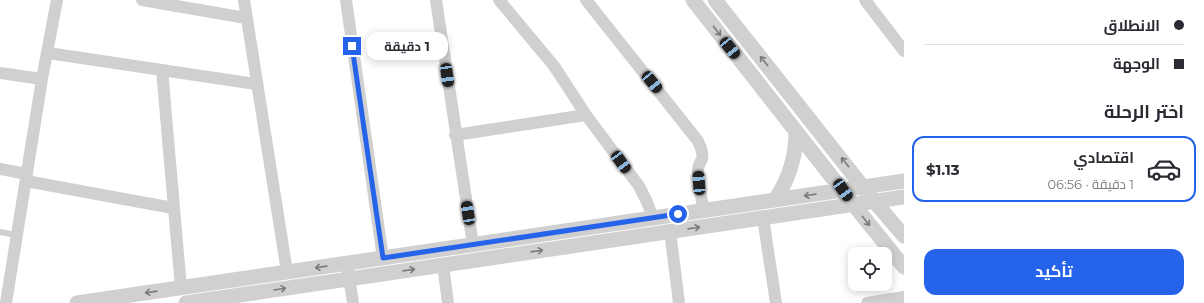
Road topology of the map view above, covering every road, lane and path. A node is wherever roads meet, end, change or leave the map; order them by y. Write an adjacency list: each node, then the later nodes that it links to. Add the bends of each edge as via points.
1 (57, 0): 13 (street)
2 (142, 0): 11 (street)
3 (244, 0): 11 (street)
4 (346, 0): 39 (street)
5 (436, 0): 20 (street)
6 (500, 0): 18 (street, via 554,66)
7 (586, 0): 31 (street, via 698,141 702,151 698,172)
8 (693, 0): 19 (street, one-way to 19)
9 (715, 0): 24 (street, one-way to 9)
10 (865, 0): 12 (street)
11 (246, 18): 17 (street)
12 (904, 51)
13 (48, 53): 14 (street); 16 (street)
14 (162, 70): 17 (street); 30 (street)
15 (0, 73): 16 (street)
16 (42, 79): 22 (street)
17 (256, 84): 43 (street)
18 (586, 115): 20 (street); 32 (street, via 639,186)
19 (796, 132): 25 (street); 27 (street, via 792,168)
20 (456, 135): 38 (street)
21 (0, 169): 22 (street)
22 (26, 177): 30 (street); 36 (street)
23 (904, 181): 24 (street)
24 (864, 187): 25 (street); 28 (street)
25 (843, 190): 27 (street, one-way to 27); 29 (street)
26 (904, 197): 28 (street)
27 (775, 200): 31 (street)
28 (874, 201): 29 (street); 37 (street)
29 (853, 204): 33 (street); 42 (street, one-way to 42)
30 (173, 208): 45 (street)
31 (704, 211): 32 (street)
32 (653, 218): 38 (street)
33 (763, 218): 34 (street, one-way to 33); 54 (street)
34 (670, 231): 41 (street, one-way to 34); 53 (street)
35 (0, 232): 36 (lane)
36 (16, 235): 48 (street)
37 (904, 236)
38 (473, 244): 39 (street)
39 (383, 258): 40 (street)
40 (347, 263): 43 (street, one-way to 43); 44 (street)
41 (443, 265): 44 (street, one-way to 41); 52 (street)
42 (904, 267)
43 (286, 272): 45 (street)
44 (350, 279): 47 (street, one-way to 44); 51 (street)
45 (181, 288): 49 (street, one-way to 49)
46 (904, 297): 55 (street)
47 (250, 298): 50 (street)
48 (6, 303)
49 (77, 303)
50 (186, 303)
51 (353, 303)
52 (448, 303)
53 (679, 303)
54 (776, 303)
55 (867, 303)

